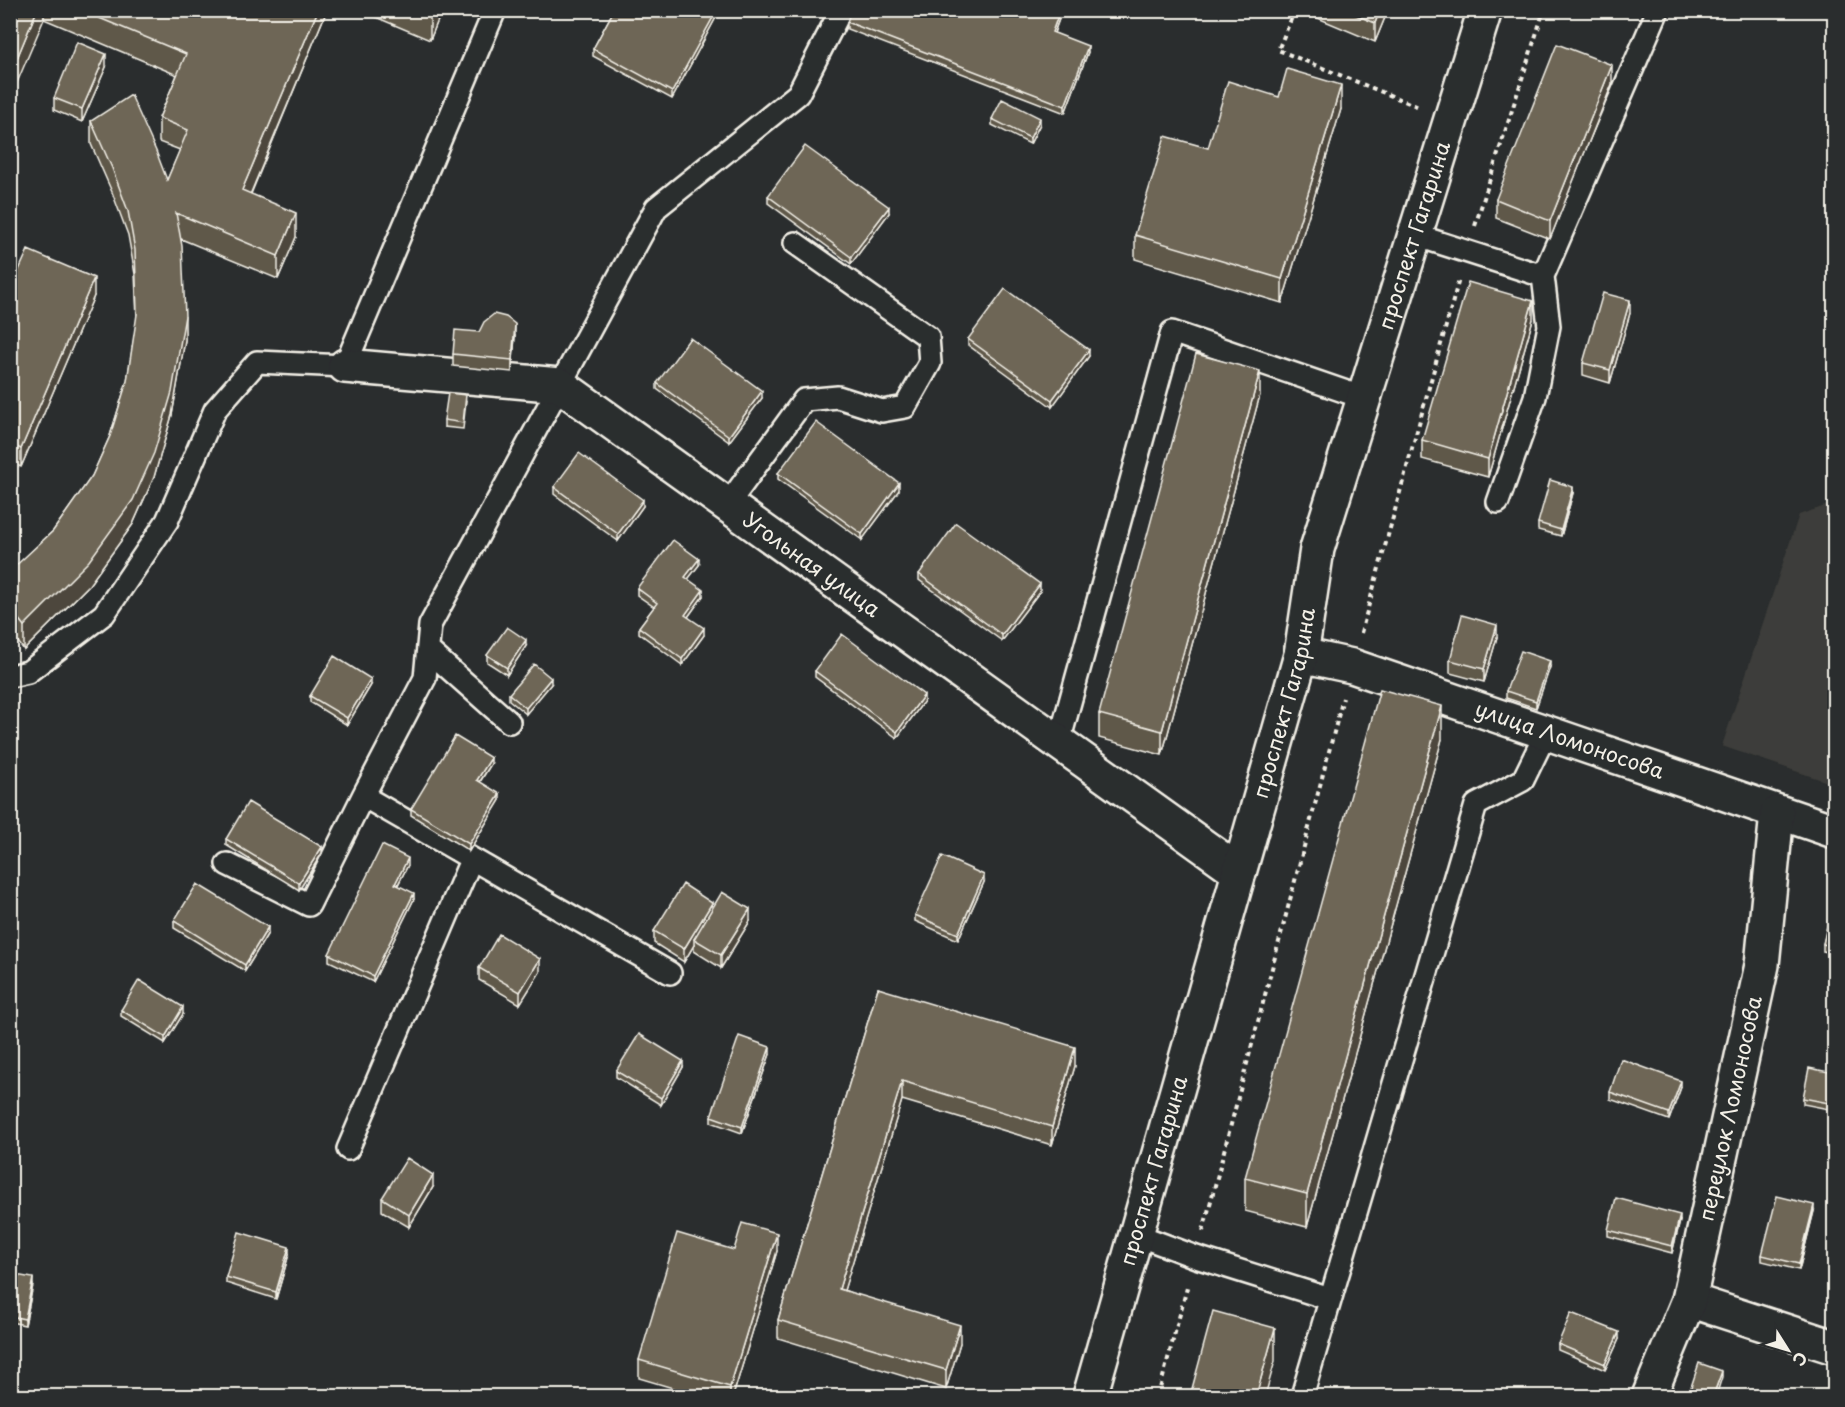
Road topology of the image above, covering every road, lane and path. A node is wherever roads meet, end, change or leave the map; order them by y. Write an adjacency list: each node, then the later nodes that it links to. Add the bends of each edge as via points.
1 (495, 10): 10 (lane)
2 (840, 10): 11 (lane, via 798,94 656,208)
3 (1295, 10): 6 (path, via 1278,50)
4 (1485, 10): 6 (street, проспект Гагарина)
5 (1658, 10): 9 (lane)
6 (1451, 120): 7 (street, проспект Гагарина)
7 (1415, 235): 9 (lane); 12 (street, проспект Гагарина)
8 (795, 243): 14 (lane, via 928,337 930,363 905,407 882,411 838,397 804,400)
9 (1543, 276): 13 (lane, via 1549,326 1534,397)
10 (345, 366): 11 (street); 17 (lane, via 257,362 215,410 167,521 104,614 28,672)
11 (560, 385): 14 (street, Угольная улица); 15 (lane, via 430,625)
12 (1364, 398): 16 (street, проспект Гагарина, via 1317,549); 20 (lane, via 1172,332)
13 (1498, 502)
14 (728, 504): 20 (street, Угольная улица)
15 (428, 650): 18 (lane); 21 (lane, via 425,678)
16 (1301, 655): 19 (street, улица Ломоносова, via 1352,666); 26 (street, проспект Гагарина)
17 (10, 676)
18 (508, 722)
19 (1546, 733): 22 (street, улица Ломоносова); 30 (lane, via 1523,780 1476,805)
20 (1059, 742): 26 (street, Угольная улица)
21 (363, 796): 24 (lane); 25 (lane, via 309,905)
22 (1777, 813): 23 (street, улица Ломоносова); 31 (street, переулок Ломоносова, via 1762,965)
23 (1834, 831)
24 (471, 860): 27 (lane); 28 (lane)
25 (226, 864)
26 (1238, 871): 29 (street, проспект Гагарина)
27 (670, 973)
28 (348, 1149)
29 (1135, 1234): 30 (lane); 33 (street, проспект Гагарина)
30 (1330, 1299): 34 (lane)
31 (1689, 1300): 32 (street); 35 (street, переулок Ломоносова)
32 (1834, 1347)
33 (1089, 1396)
34 (1302, 1396)
35 (1649, 1396)

